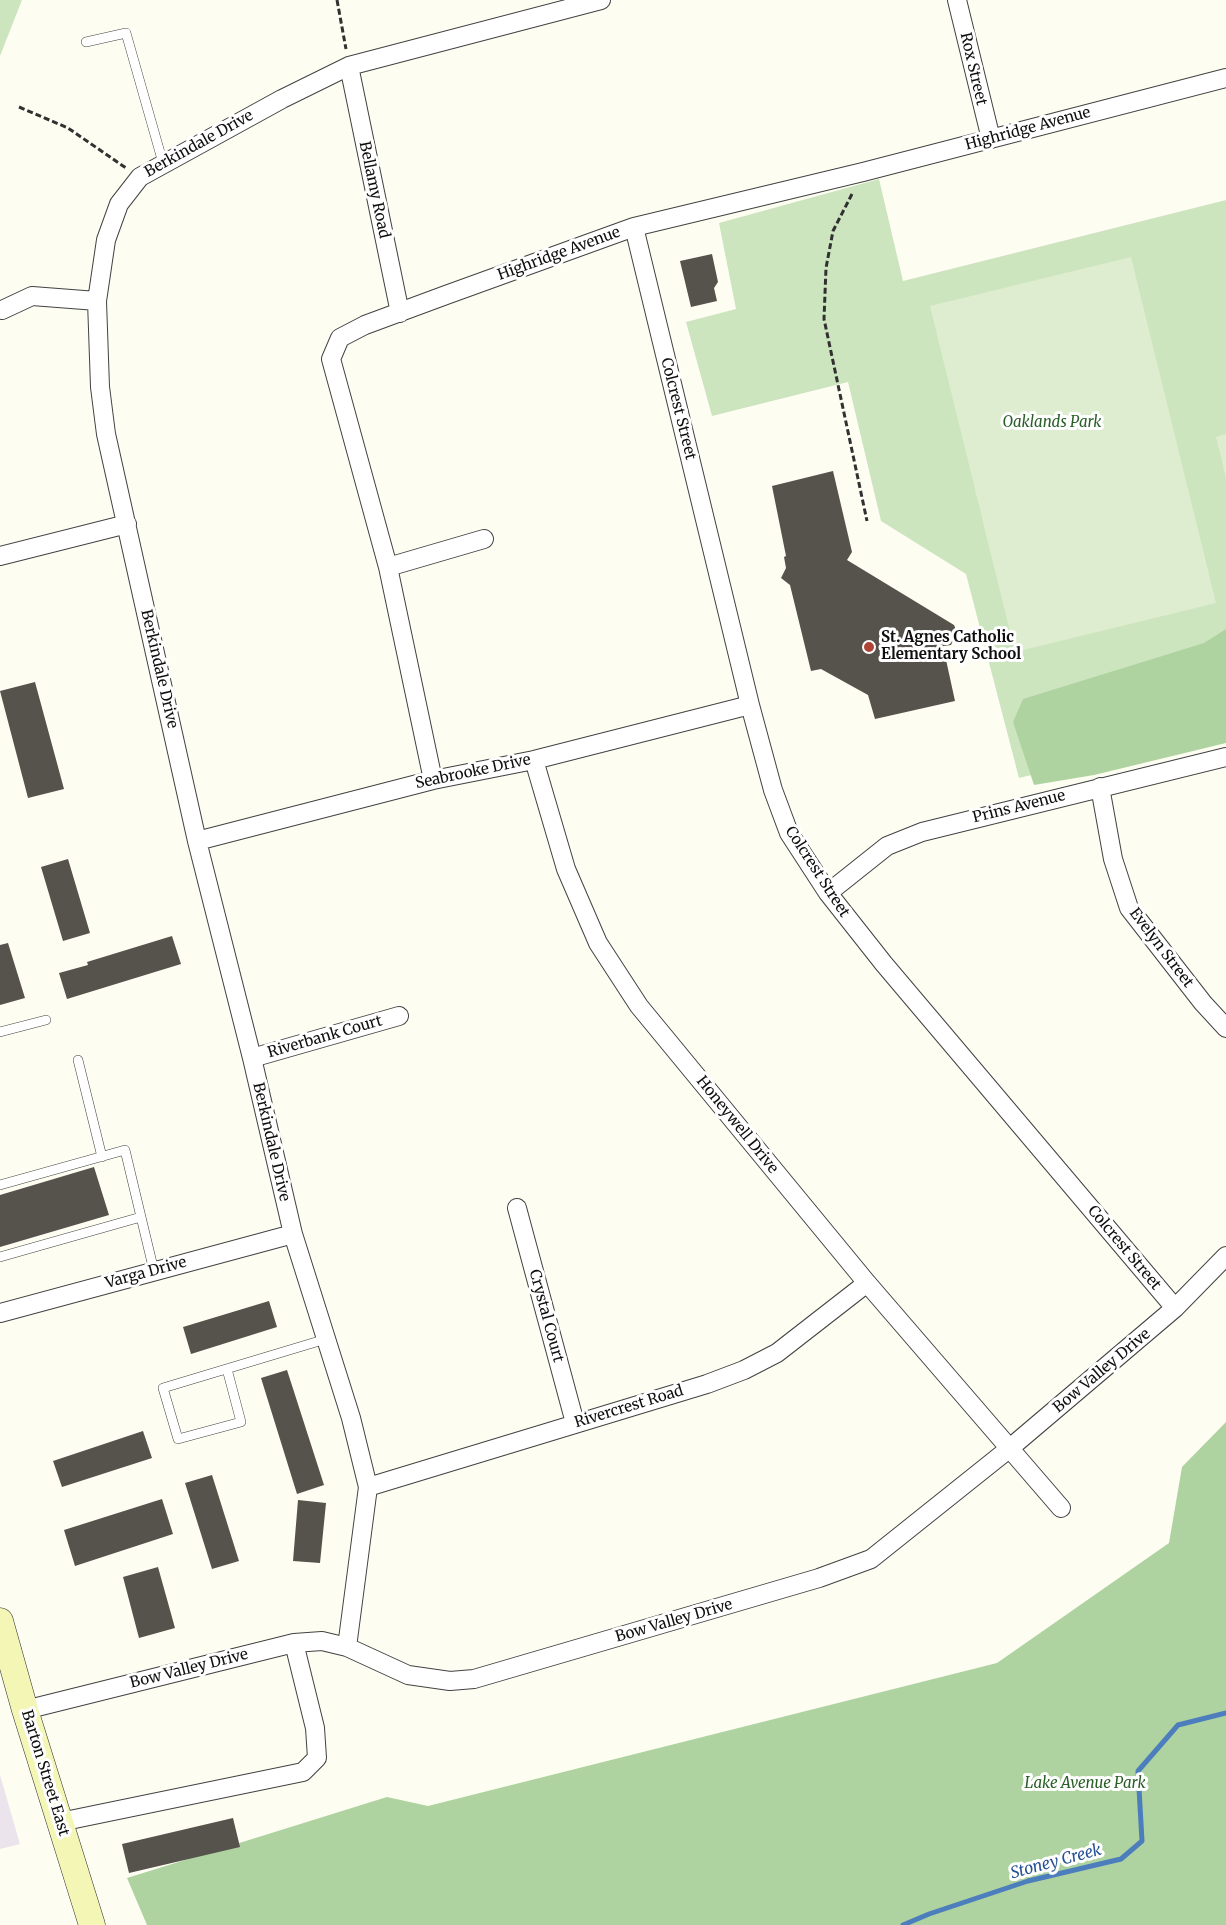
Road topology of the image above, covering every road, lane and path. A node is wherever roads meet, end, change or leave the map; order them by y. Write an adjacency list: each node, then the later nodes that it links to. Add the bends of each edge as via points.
1 (337, 0): 5 (path)
2 (601, 0): 5 (street, Berkindale Drive)
3 (957, 0): 8 (street, Rox Street)
4 (86, 42): 9 (lane, via 126,33)
5 (349, 66): 9 (street, Berkindale Drive); 15 (street, Bellamy Road)
6 (1226, 78): 8 (street, Highridge Avenue)
7 (19, 106): 11 (path, via 68,128)
8 (991, 139): 10 (street, Highridge Avenue)
9 (163, 163): 11 (street, Berkindale Drive)
10 (863, 172): 12 (street, Highridge Avenue); 16 (path, via 833,231 826,268 824,319)
11 (140, 177): 13 (street, Berkindale Drive, via 119,204 106,240)
12 (634, 227): 15 (street, Highridge Avenue); 21 (street, Colcrest Street)
13 (98, 301): 14 (street, via 32,296); 17 (street, Berkindale Drive, via 101,399)
14 (2, 310)
15 (400, 313): 20 (street, Highridge Avenue, via 340,338 331,359)
16 (867, 521)
17 (127, 524): 19 (street); 26 (street, Berkindale Drive)
18 (484, 539): 20 (street)
19 (0, 556)
20 (388, 567): 24 (street, Highridge Avenue)
21 (750, 705): 23 (street, Seabrooke Drive); 27 (street, Colcrest Street, via 789,833)
22 (1226, 757): 25 (street, Prins Avenue)
23 (534, 760): 24 (street, Seabrooke Drive); 42 (street, Honeywell Drive, via 566,869 598,943 639,1006)
24 (433, 780): 26 (street, Seabrooke Drive)
25 (1100, 787): 27 (street, Prins Avenue, via 922,832 887,846); 30 (street, Evelyn Street, via 1113,859 1129,908)
26 (197, 841): 32 (street, Berkindale Drive)
27 (828, 893): 43 (street, Colcrest Street)
28 (399, 1016): 32 (street, Riverbank Court)
29 (46, 1020): 31 (lane)
30 (1226, 1028)
31 (0, 1032)
32 (252, 1058): 38 (street, Berkindale Drive)
33 (78, 1060): 34 (lane)
34 (102, 1157): 35 (lane); 37 (lane, via 125,1150)
35 (0, 1185)
36 (517, 1208): 47 (street, Crystal Court)
37 (141, 1217): 40 (lane); 41 (lane)
38 (293, 1234): 41 (street, Varga Drive); 45 (street, Berkindale Drive)
39 (1226, 1256): 43 (street, Bow Valley Drive)
40 (0, 1257)
41 (154, 1271): 44 (street, Varga Drive)
42 (867, 1283): 47 (street, Rivercrest Road, via 777,1353 744,1370); 48 (street, Honeywell Drive)
43 (1175, 1308): 48 (street, Bow Valley Drive)
44 (0, 1313)
45 (326, 1339): 46 (lane); 49 (street, Berkindale Drive)
46 (227, 1369): 46 (lane, via 163,1388 178,1439 241,1422)
47 (576, 1423): 49 (street, Rivercrest Road)
48 (1011, 1448): 50 (street, Honeywell Drive); 53 (street, Bow Valley Drive, via 871,1559 819,1578 474,1679 450,1681 408,1675)
49 (368, 1487): 53 (street, Berkindale Drive)
50 (1061, 1508)
51 (0, 1621): 54 (main road, Barton Street East)
52 (294, 1643): 53 (street, Bow Valley Drive, via 321,1641); 54 (street, Bow Valley Drive); 55 (street, via 315,1728 317,1758 303,1772)
53 (347, 1647)
54 (25, 1710): 55 (main road, Barton Street East)
55 (60, 1822): 56 (main road, Barton Street East)
56 (92, 1925)

